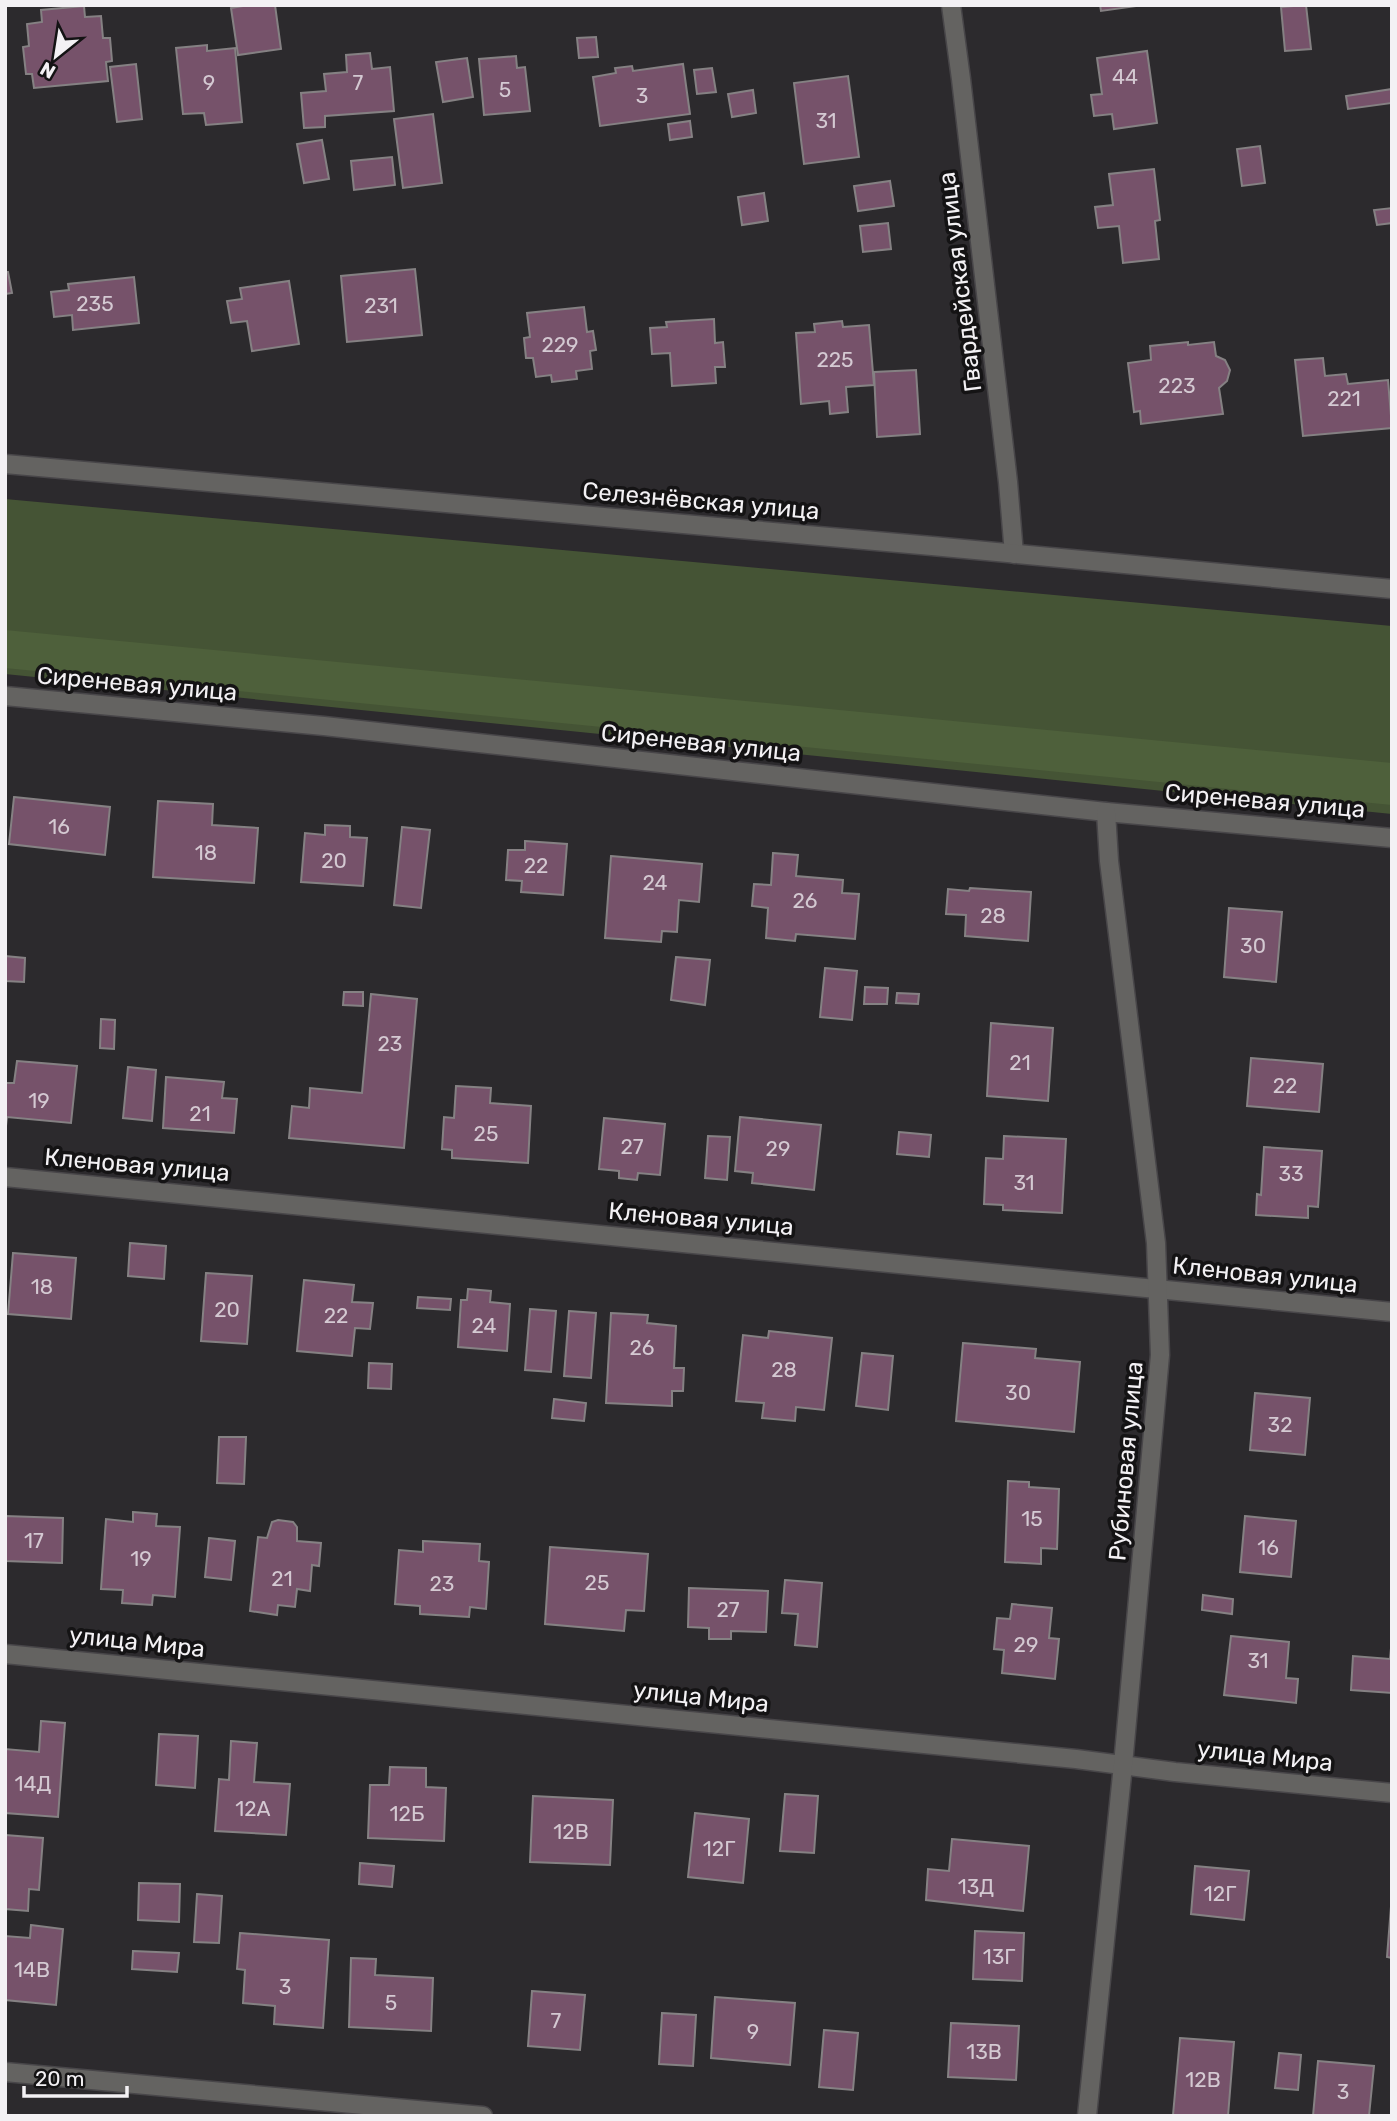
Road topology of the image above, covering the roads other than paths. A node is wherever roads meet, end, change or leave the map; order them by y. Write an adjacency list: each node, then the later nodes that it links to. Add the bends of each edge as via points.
1 (951, 5): 3 (street, Гвардейская улица)
2 (5, 464): 3 (street, Селезнёвская улица)
3 (1014, 554): 4 (street, Селезнёвская улица)
4 (1392, 589)
5 (5, 696): 6 (street, Сиреневая улица, via 338,727)
6 (1106, 812): 7 (street, Сиреневая улица); 9 (street, Рубиновая улица)
7 (1392, 838)
8 (5, 1177): 9 (street, Кленовая улица)
9 (1158, 1288): 10 (street, Кленовая улица); 12 (street, Рубиновая улица, via 1160,1355)
10 (1392, 1312)
11 (5, 1654): 12 (street, улица Мира)
12 (1123, 1765): 13 (street, улица Мира); 16 (street, Рубиновая улица)
13 (1392, 1793)
14 (5, 2072): 15 (street)
15 (483, 2116)
16 (1087, 2116)

